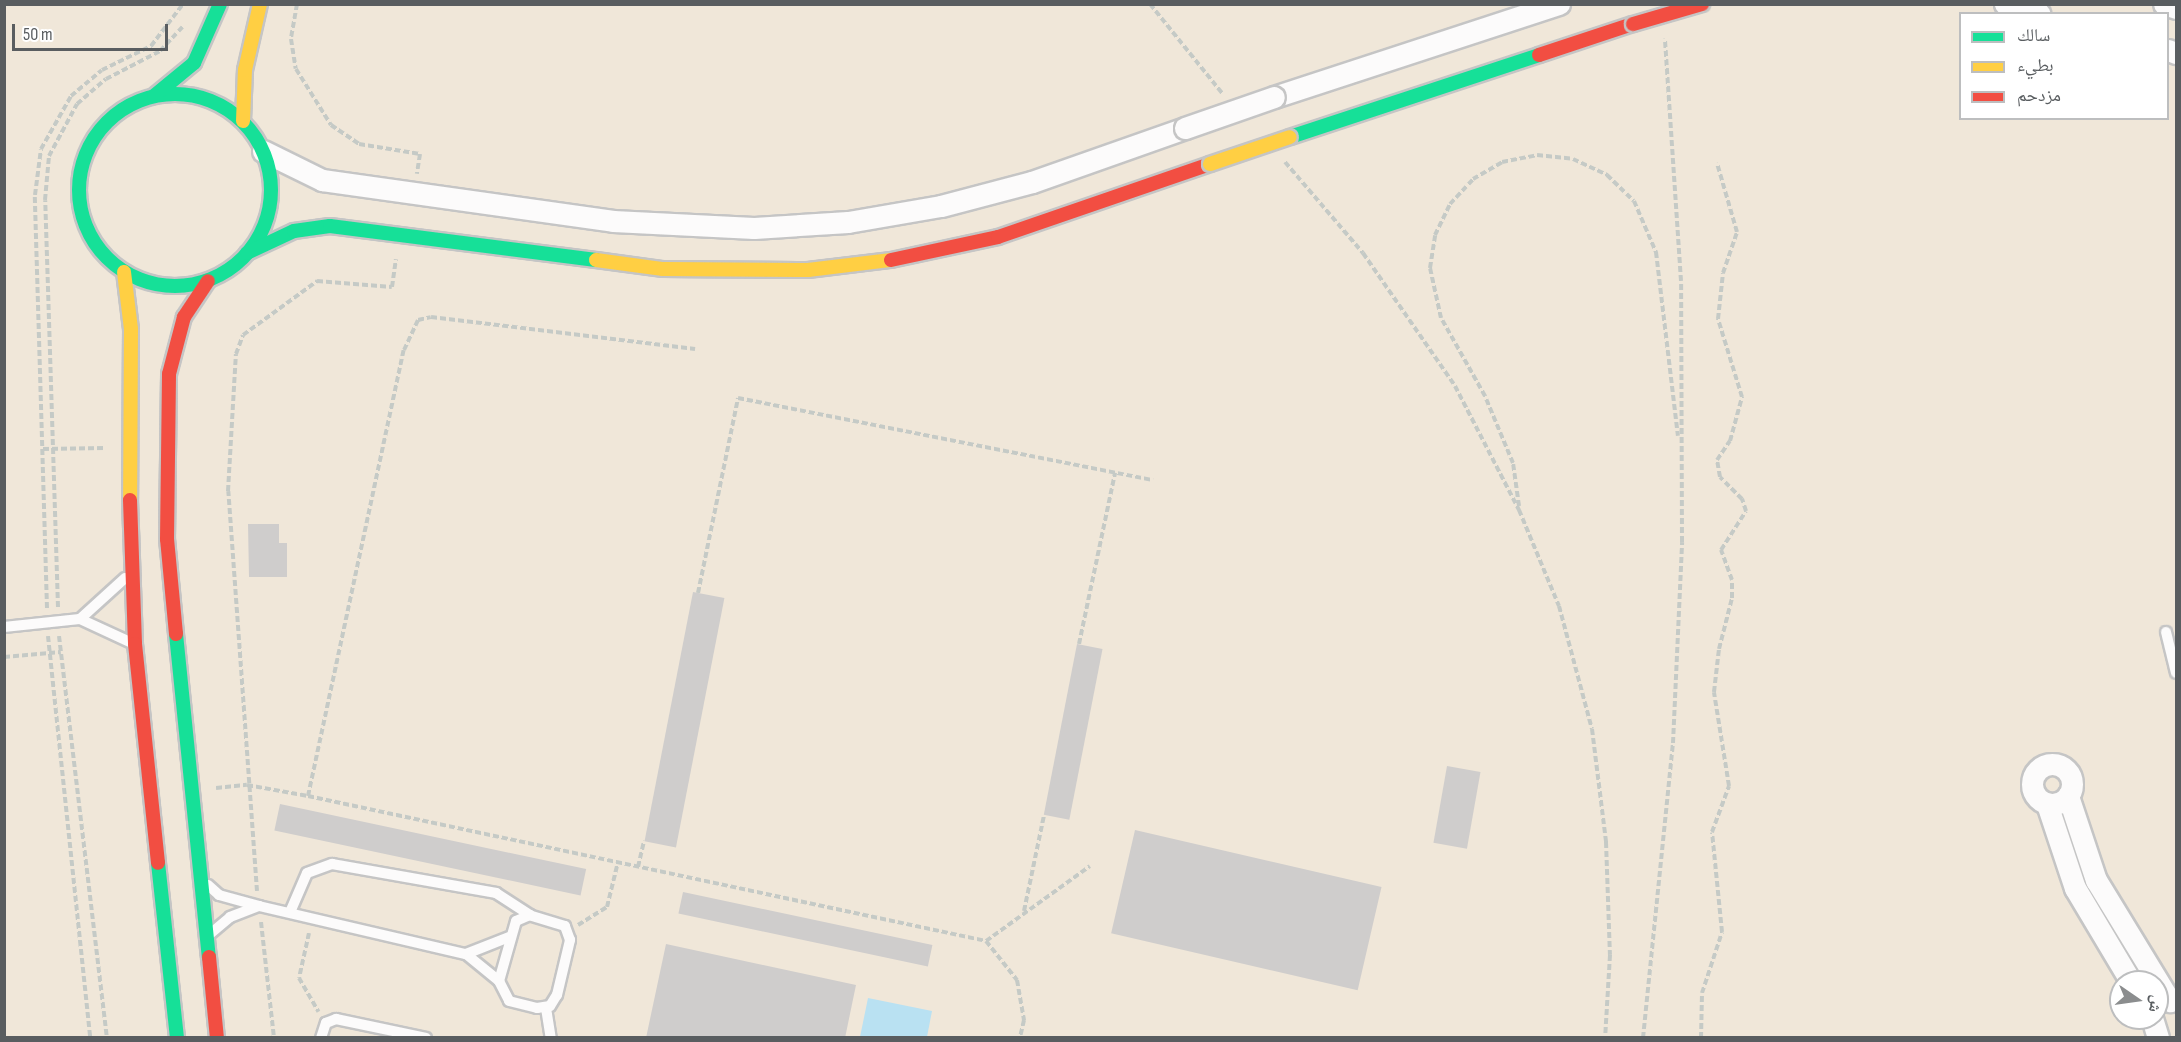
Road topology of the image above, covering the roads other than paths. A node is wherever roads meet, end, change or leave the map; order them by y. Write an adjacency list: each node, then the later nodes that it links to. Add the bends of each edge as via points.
1 (220, 4): 9 (main road, via 194,63)
2 (260, 4): 10 (main road, via 245,70)
3 (1559, 4): 11 (street, bridge, via 987,195 895,215 801,226 660,225 415,193 322,180)
4 (1702, 4): 12 (main road, bridge, via 1290,137 998,237 904,258 808,270 663,269 399,234 312,228 277,237)
5 (2005, 4): 8 (street)
6 (2164, 4): 7 (street)
7 (2176, 8)
8 (2033, 12)
9 (154, 96): 10 (main road, via 201,97); 13 (main road, via 108,121 88,149 80,183 89,233)
10 (243, 121): 11 (main road)
11 (263, 151): 12 (main road, via 270,178 269,210)
12 (247, 253): 14 (main road)
13 (124, 272): 14 (main road, via 165,286); 15 (main road, via 131,329 128,447)
14 (208, 281): 23 (main road, via 193,298 176,336 167,417 167,539)
15 (132, 567): 16 (lane, via 120,586); 19 (main road)
16 (80, 619): 17 (lane); 19 (lane)
17 (4, 627)
18 (2166, 632): 20 (lane)
19 (135, 644): 35 (main road)
20 (2176, 673)
21 (2068, 796): 22 (street); 22 (street, via 2072,781 2064,768 2041,767 2031,787); 31 (street, via 2096,880)
22 (2047, 804): 30 (street, via 2075,888)
23 (200, 878): 24 (lane, via 219,895); 27 (main road)
24 (259, 906): 25 (lane); 27 (lane, via 230,917)
25 (291, 910): 26 (lane, via 306,873 332,864 496,893); 29 (lane)
26 (530, 915): 28 (lane, via 516,921); 33 (lane, via 556,921 567,930 557,995)
27 (207, 937): 36 (main road)
28 (509, 937): 29 (lane); 32 (lane)
29 (466, 954): 32 (lane)
30 (2124, 970)
31 (2148, 970)
32 (499, 981): 33 (lane, via 509,1001)
33 (546, 1008): 40 (lane)
34 (370, 1025): 37 (lane, via 336,1019 326,1023); 38 (lane); 39 (lane)
35 (177, 1038)
36 (217, 1038)
37 (321, 1038)
38 (369, 1038)
39 (426, 1038)
40 (551, 1038)

